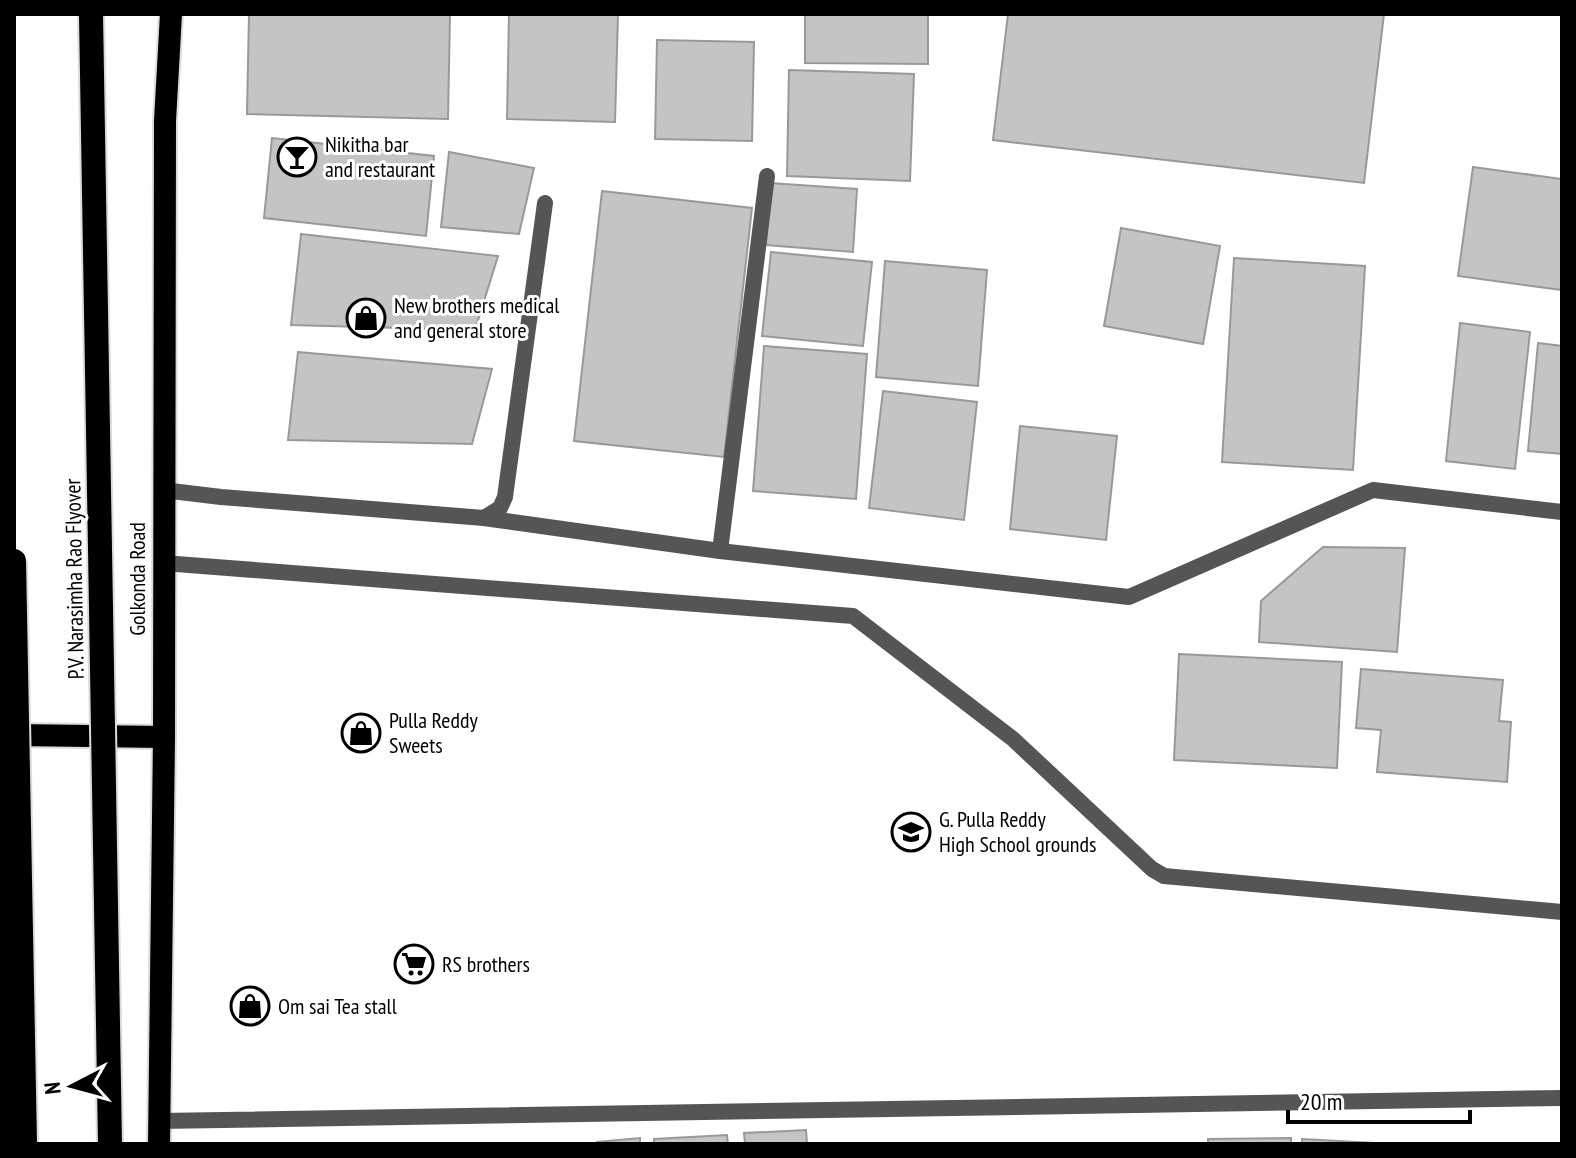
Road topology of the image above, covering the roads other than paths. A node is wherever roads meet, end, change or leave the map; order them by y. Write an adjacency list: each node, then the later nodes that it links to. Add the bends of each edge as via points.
1 (91, 14): 17 (highway, P.V. Narasimha Rao Flyover, bridge)
2 (171, 14): 5 (highway, Golkonda Road, via 165,121)
3 (767, 176): 8 (street)
4 (545, 203): 7 (street, via 505,497 500,508)
5 (163, 490): 7 (street); 10 (highway, Golkonda Road)
6 (1562, 512): 8 (street, via 1373,490 1129,597)
7 (484, 518): 8 (street)
8 (720, 551)
9 (14, 561): 16 (highway, bridge)
10 (163, 563): 12 (highway, Golkonda Road); 13 (street, via 853,616 1013,739 1164,876)
11 (14, 735): 12 (highway)
12 (164, 737): 15 (highway, Golkonda Road)
13 (1562, 912)
14 (1562, 1098): 15 (street)
15 (158, 1133)
16 (25, 1144)
17 (110, 1144)

